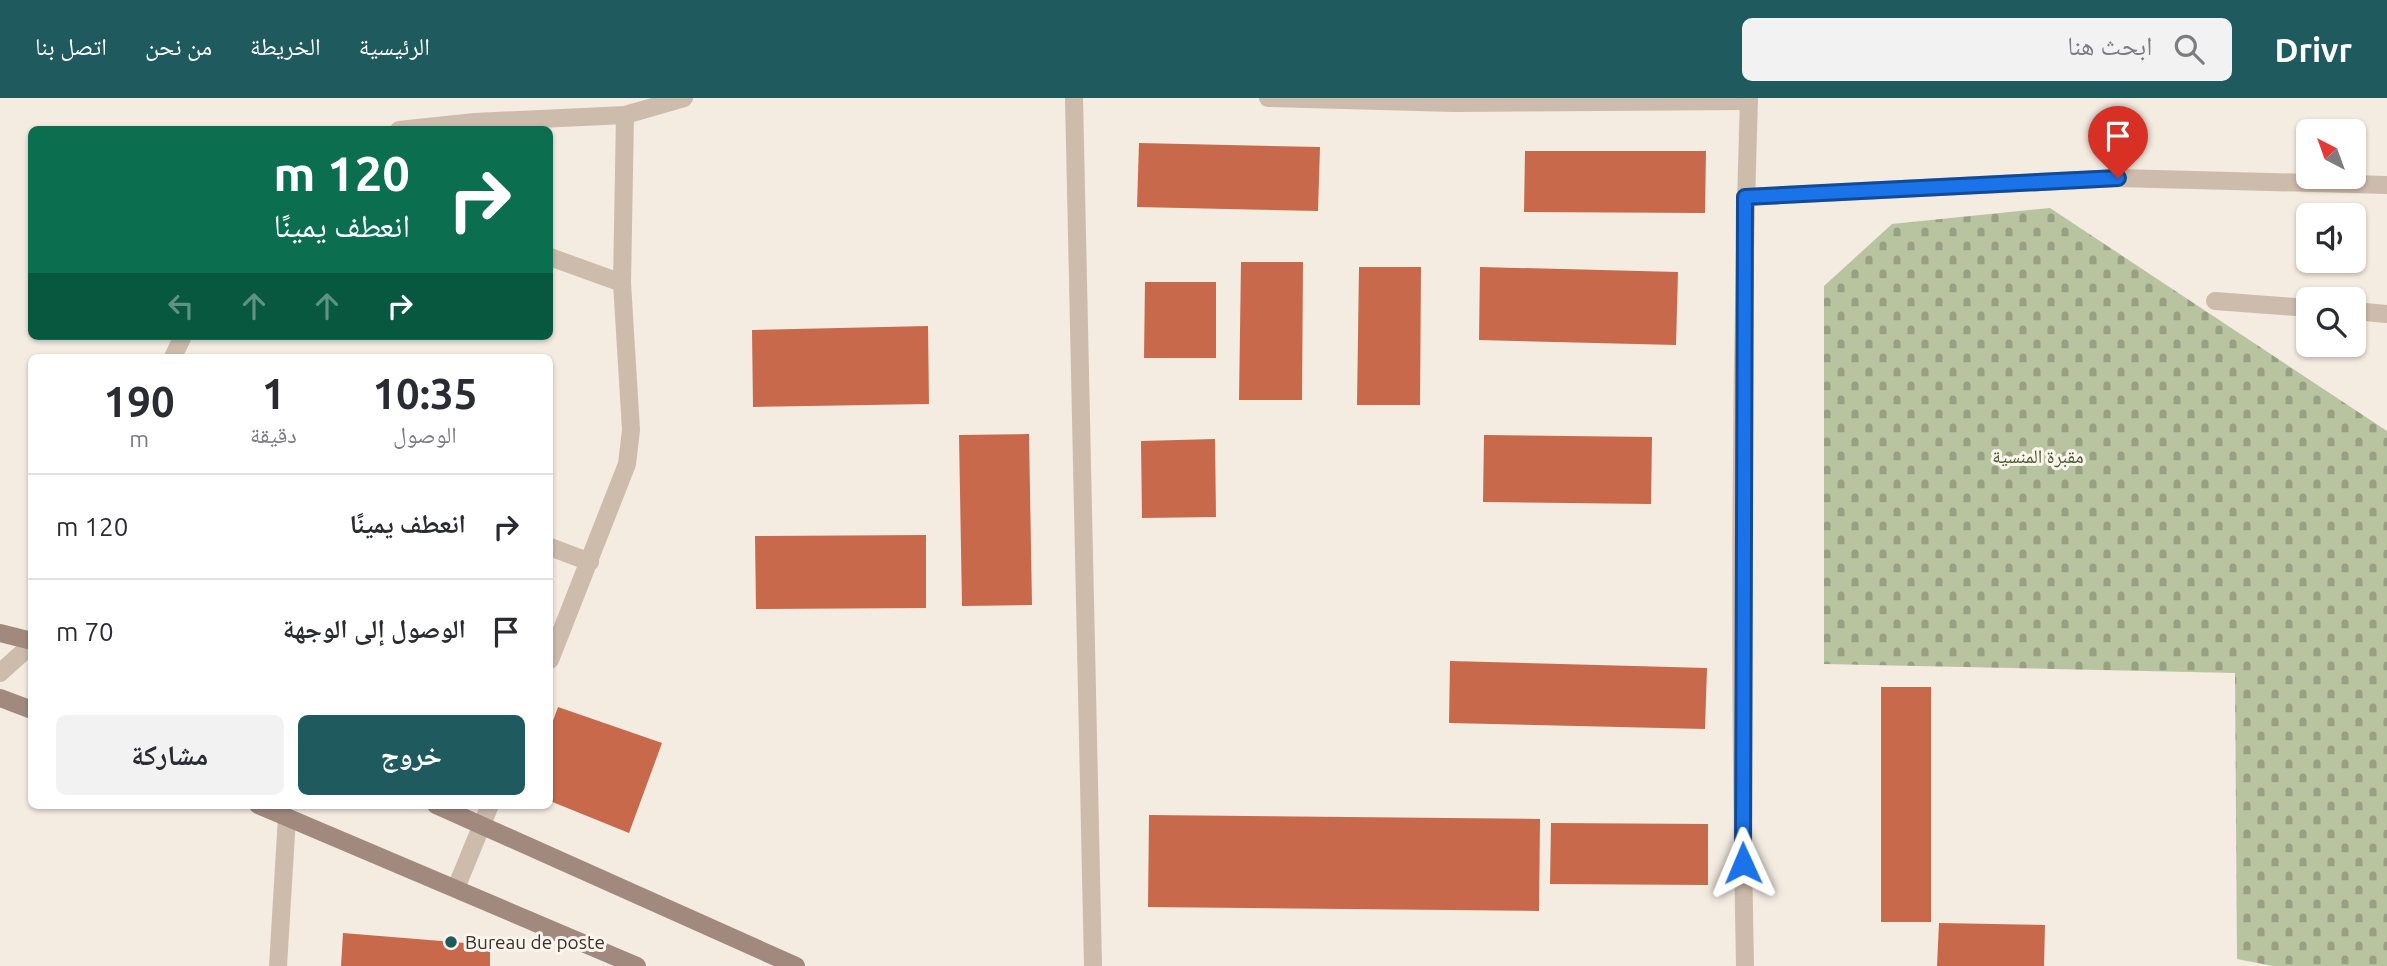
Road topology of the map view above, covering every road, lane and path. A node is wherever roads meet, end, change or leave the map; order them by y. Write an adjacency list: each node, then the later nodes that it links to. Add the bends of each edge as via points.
1 (684, 98): 5 (street)
2 (1074, 98): 33 (street)
3 (1268, 98): 4 (street, via 1454,103)
4 (1748, 99): 8 (street)
5 (625, 115): 6 (street); 10 (street)
6 (437, 126)
7 (2387, 185): 8 (street, via 2118,178)
8 (1745, 197): 34 (street, via 1741,786)
9 (553, 258): 10 (street)
10 (622, 283): 16 (street, via 631,430 627,464)
11 (2216, 301): 12 (street)
12 (2296, 307)
13 (2366, 312): 14 (street)
14 (2387, 314)
15 (553, 548): 16 (street)
16 (590, 562): 20 (street)
17 (0, 633): 18 (main road)
18 (28, 641)
19 (28, 646): 21 (street)
20 (553, 653)
21 (0, 673)
22 (0, 698): 23 (main road)
23 (28, 708)
24 (268, 809): 27 (main road)
25 (446, 809): 28 (main road)
26 (488, 809): 28 (street)
27 (287, 817): 29 (main road); 30 (street)
28 (482, 824): 29 (street); 32 (main road)
29 (456, 888): 31 (main road)
30 (278, 966)
31 (637, 966)
32 (796, 966)
33 (1093, 966)
34 (1745, 966)

